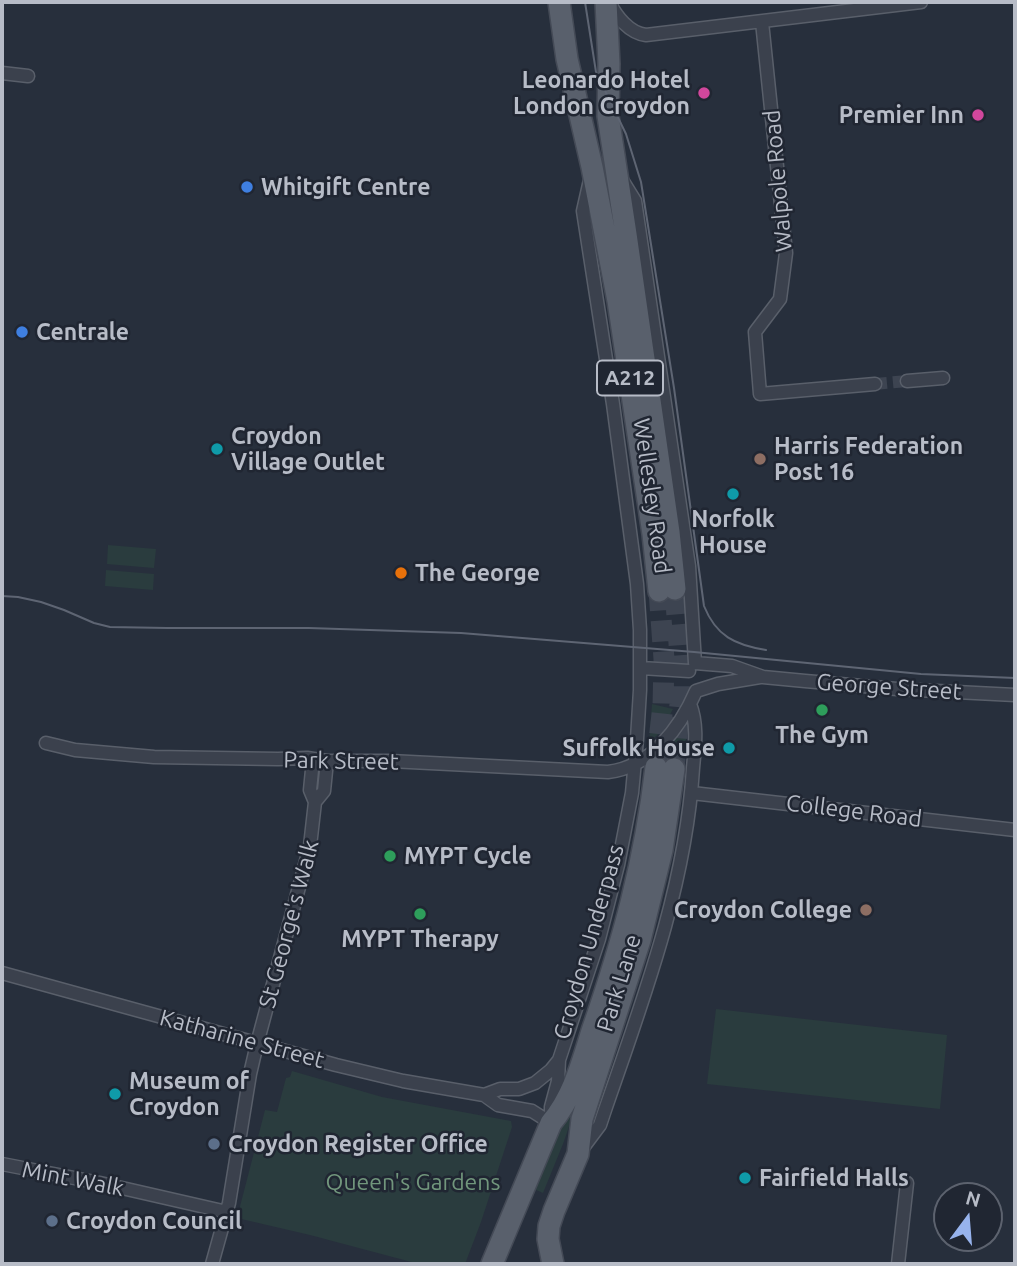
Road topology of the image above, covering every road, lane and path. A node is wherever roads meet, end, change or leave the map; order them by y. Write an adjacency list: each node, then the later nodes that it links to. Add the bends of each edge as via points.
1 (559, 2): 7 (main road, Wellesley Road / A212)
2 (607, 2): 4 (street, via 640,35); 8 (main road, Wellesley Road / A212, via 608,116)
3 (922, 2): 4 (street)
4 (762, 22): 11 (street, Walpole Road, via 786,253 780,299 755,332 760,394)
5 (2, 73): 6 (street)
6 (28, 76)
7 (592, 167): 8 (main road, A212, via 622,326 653,534 667,590 669,532); 13 (street, Wellesley Road, via 583,211 637,584)
8 (617, 170): 12 (street, Wellesley Road, via 635,201 689,566)
9 (943, 378): 10 (street)
10 (907, 381)
11 (874, 384)
12 (692, 667): 13 (street, George Street); 14 (street, George Street, via 732,666); 15 (street)
13 (640, 668): 21 (street, Park Lane)
14 (763, 677): 15 (street, George Street); 16 (street, George Street)
15 (695, 691): 17 (street, Park Lane)
16 (1015, 695)
17 (690, 704): 21 (street, Park Lane, via 669,737 652,752); 22 (street, Park Lane, via 695,727)
18 (46, 743): 19 (street, Park Street, via 153,757)
19 (313, 760): 20 (street, Park Street); 23 (street, St George's Walk, via 310,790)
20 (327, 761): 21 (street, Park Street, via 608,772); 23 (street, St George's Walk, via 324,791)
21 (655, 767): 27 (street, Park Lane, via 624,838 607,912); 29 (main road, Croydon Underpass, via 642,862 621,943 573,1089); 30 (main road, Croydon Underpass, via 662,850 637,950 582,1119)
22 (692, 793): 24 (street, College Road); 30 (street, Park Lane, via 660,943 600,1125)
23 (315, 802): 26 (street, St George's Walk, via 310,846)
24 (1015, 830)
25 (2, 973): 26 (street, Katharine Street)
26 (257, 1044): 28 (street, Katharine Street, via 403,1082); 33 (street, St George's Walk)
27 (559, 1060): 28 (street, Katharine Street, via 535,1083); 29 (street, Park Lane)
28 (484, 1095): 29 (street, Katharine Street, via 498,1105 532,1111)
29 (551, 1123): 35 (main road, Park Lane)
30 (578, 1154): 36 (main road, Park Lane, via 550,1226)
31 (2, 1164): 33 (street, Mint Walk)
32 (907, 1183): 37 (street)
33 (227, 1212): 34 (street, St George's Walk)
34 (212, 1264)
35 (492, 1264)
36 (553, 1264)
37 (898, 1264)

